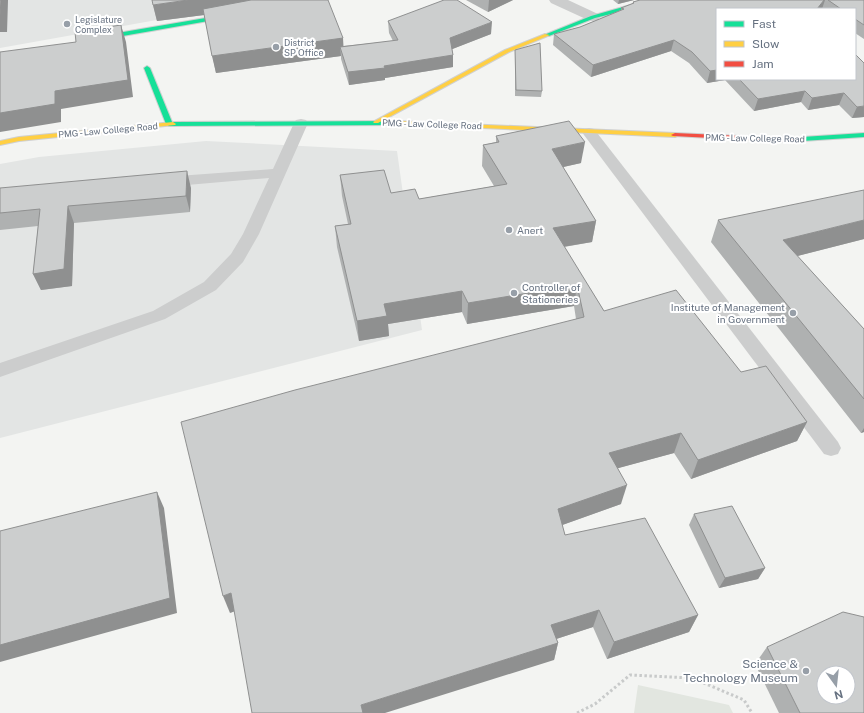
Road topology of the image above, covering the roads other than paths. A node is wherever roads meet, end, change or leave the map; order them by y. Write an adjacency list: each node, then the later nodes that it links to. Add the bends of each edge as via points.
1 (556, 0): 4 (street)
2 (654, 0): 4 (main road)
3 (244, 13): 5 (main road)
4 (593, 18): 7 (main road, via 507,51)
5 (83, 41)
6 (148, 68): 9 (main road)
7 (375, 122): 8 (main road, PMG - Law College Road); 10 (main road, PMG - Law College Road)
8 (301, 123): 9 (main road, PMG - Law College Road); 13 (lane)
9 (169, 124): 12 (main road, PMG - Law College Road)
10 (589, 132): 11 (main road, PMG - Law College Road, via 786,140); 16 (lane)
11 (864, 135)
12 (0, 143)
13 (278, 173): 14 (lane); 15 (lane, via 251,234 237,258 210,286 159,315)
14 (151, 183)
15 (0, 370)
16 (831, 448)

